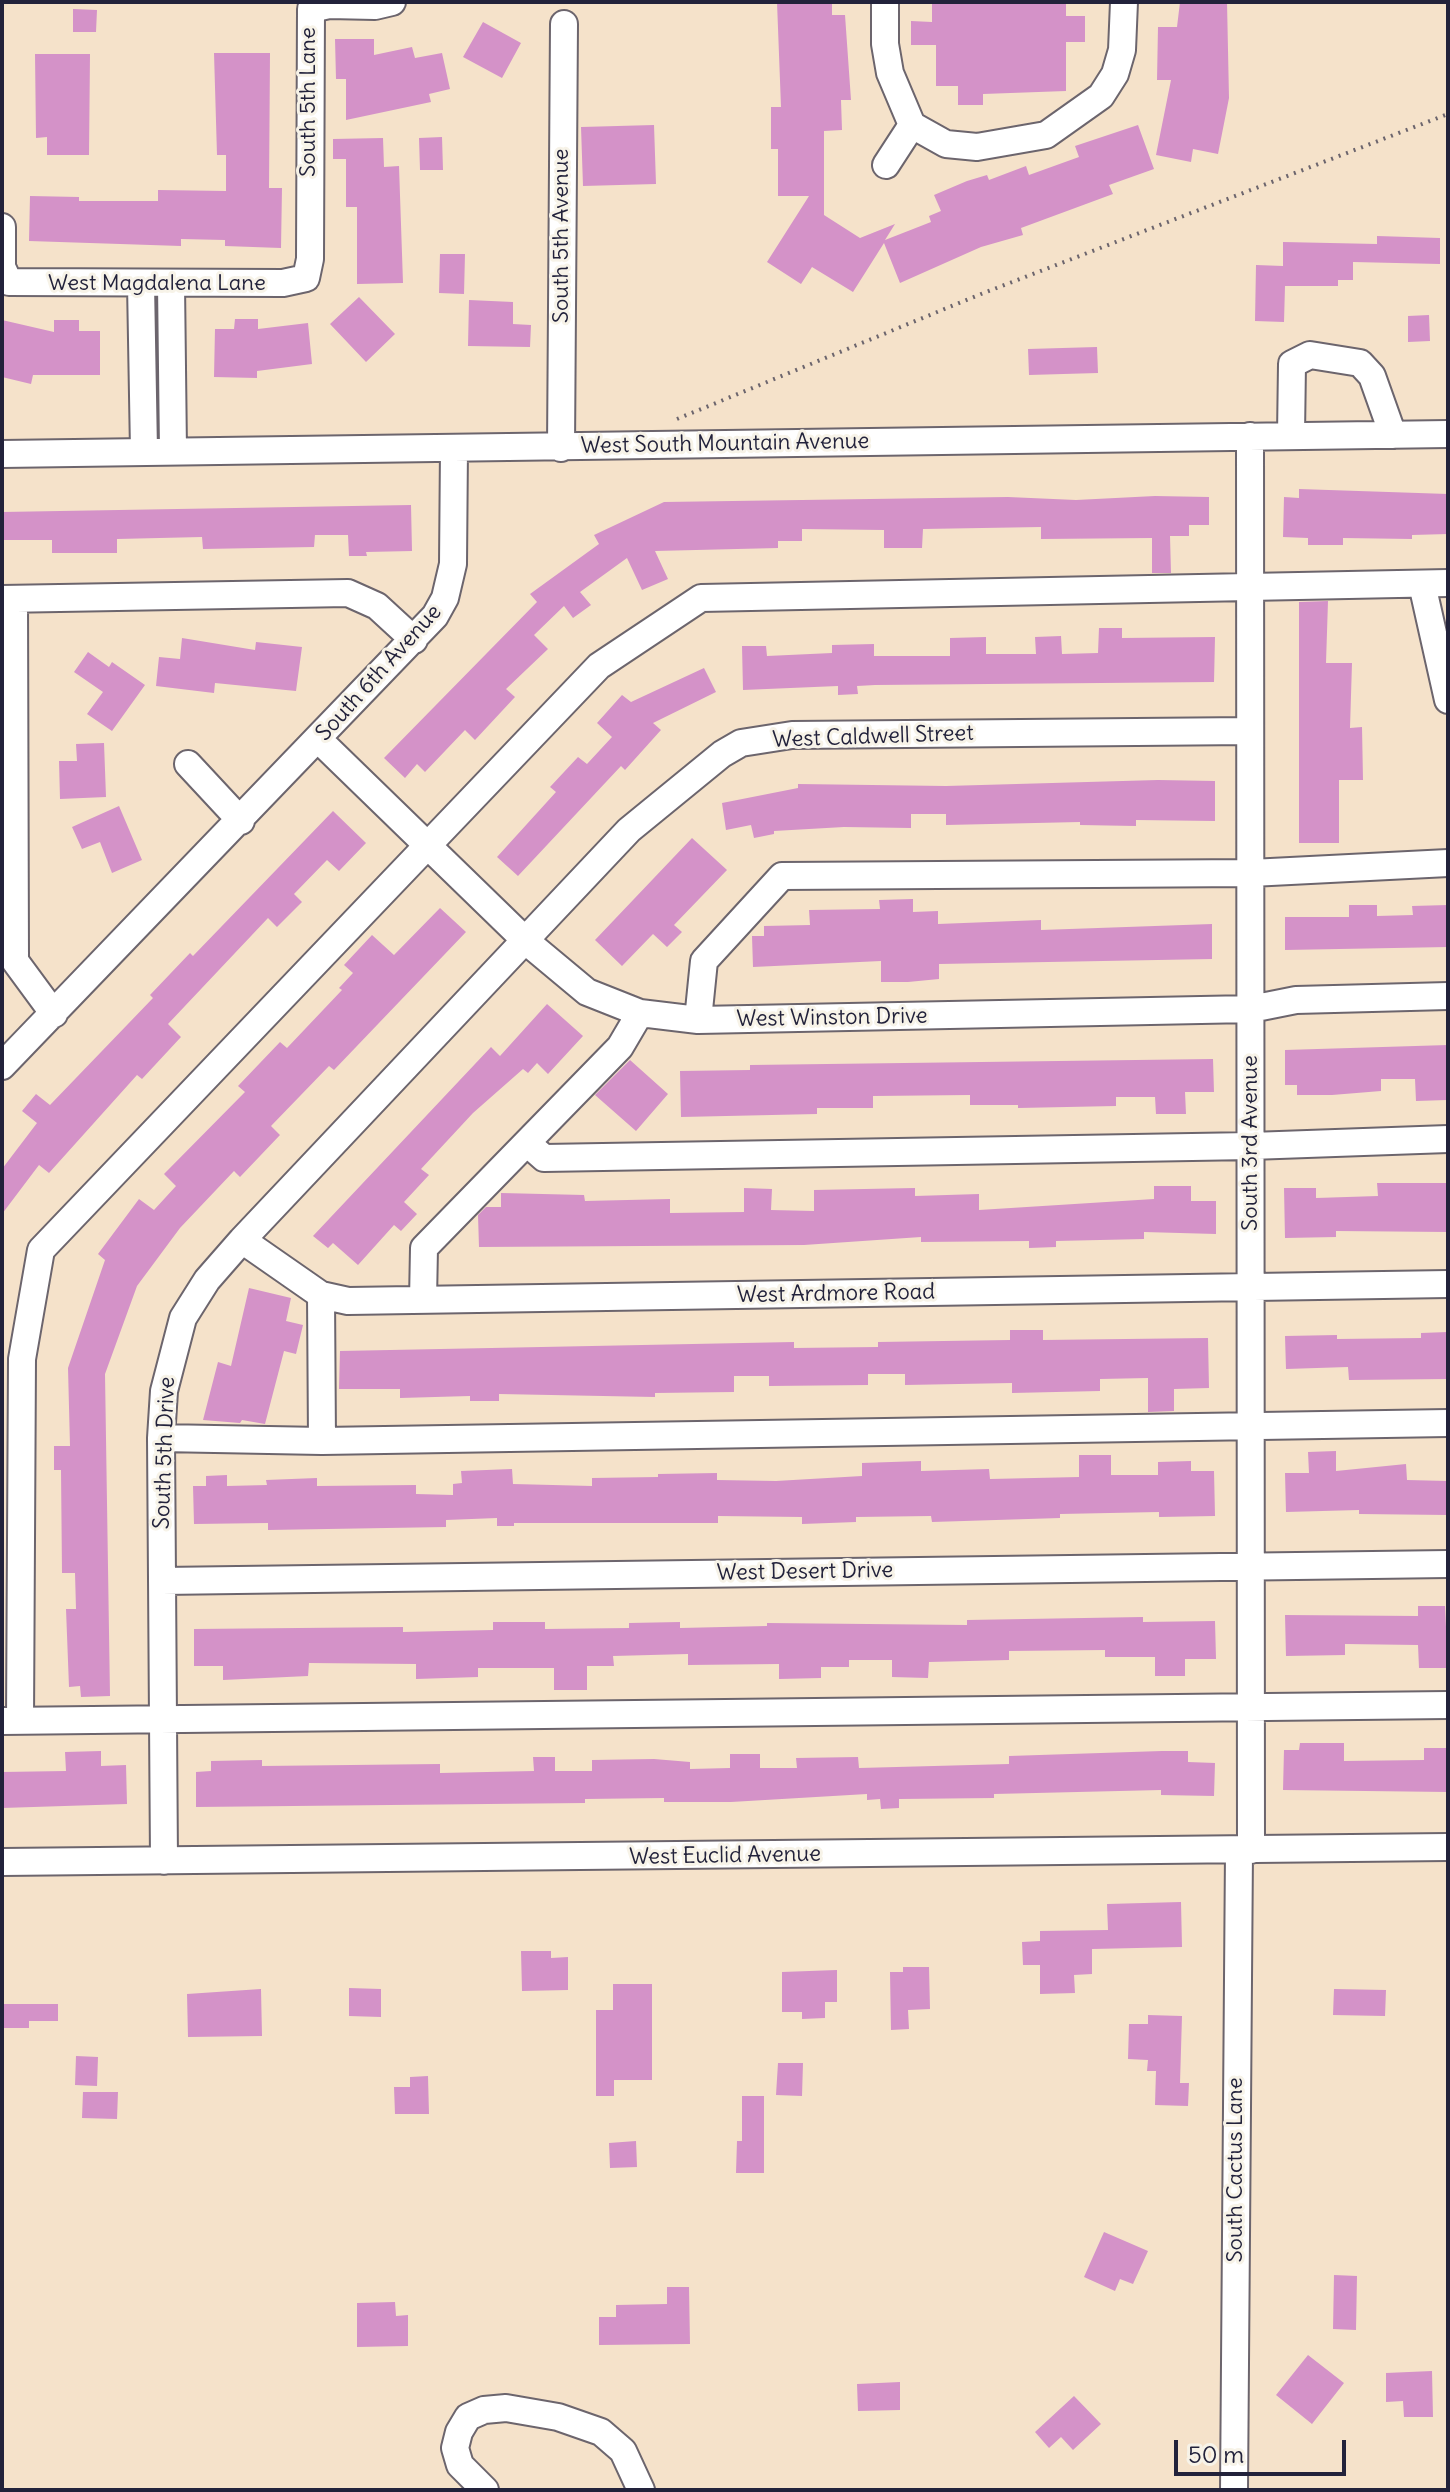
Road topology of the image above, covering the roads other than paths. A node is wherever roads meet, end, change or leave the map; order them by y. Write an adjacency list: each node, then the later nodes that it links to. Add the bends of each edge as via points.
1 (392, 2): 8 (street, South 5th Lane, via 311,9)
2 (885, 2): 5 (street, via 890,73)
3 (1124, 2): 5 (street, via 1115,74 1101,96 1046,135 1009,144 946,144)
4 (564, 24): 18 (street, South 5th Avenue)
5 (912, 125): 6 (street)
6 (886, 165)
7 (2, 227): 9 (street, West Magdalena Lane, via 2,267 9,282)
8 (306, 278): 10 (street, West Magdalena Lane)
9 (141, 284): 10 (street, West Magdalena Lane); 11 (street)
10 (171, 284): 12 (street)
11 (142, 350): 12 (street); 19 (street)
12 (172, 350): 20 (street)
13 (1448, 434): 15 (street, West South Mountain Avenue)
14 (1291, 435): 15 (street, West South Mountain Avenue); 15 (street, via 1292,364 1310,355 1360,363 1372,376); 16 (street, West South Mountain Avenue)
15 (1393, 435)
16 (1250, 436): 18 (street, West South Mountain Avenue); 23 (street, South 3rd Avenue)
17 (454, 448): 18 (street, West South Mountain Avenue); 20 (street, West South Mountain Avenue); 25 (street, South 6th Avenue, via 453,564 442,606)
18 (561, 448)
19 (144, 451): 20 (street, West South Mountain Avenue); 21 (street, West South Mountain Avenue)
20 (173, 451)
21 (2, 454)
22 (1435, 584): 23 (street); 26 (street)
23 (1251, 585): 27 (street, South 3rd Avenue); 31 (street, via 701,598 599,666)
24 (8, 599): 25 (street, via 348,593 377,606); 38 (street, via 15,961)
25 (414, 640): 28 (street, South 6th Avenue)
26 (1448, 700)
27 (1250, 731): 33 (street, South 3rd Avenue); 34 (street, West Caldwell Street, via 792,735 741,743 629,830)
28 (319, 740): 30 (street, South 6th Avenue); 31 (street, West Winston Drive)
29 (188, 764): 30 (street)
30 (241, 821): 38 (street, South 6th Avenue)
31 (426, 846): 34 (street, West Winston Drive); 59 (street, via 41,1250 22,1359)
32 (1448, 863): 33 (street)
33 (1251, 873): 36 (street, South 3rd Avenue); 39 (street, via 782,876 704,961)
34 (527, 942): 37 (street, West Winston Drive, via 587,992); 44 (street, South 5th Drive)
35 (1448, 996): 36 (street, West Winston Drive, via 1296,1000)
36 (1251, 1009): 39 (street, West Winston Drive); 43 (street, South 3rd Avenue)
37 (640, 1013): 39 (street, West Winston Drive); 42 (street, via 620,1047)
38 (54, 1014): 40 (street, South 6th Avenue)
39 (698, 1020)
40 (2, 1066)
41 (1448, 1139): 43 (street)
42 (527, 1143): 43 (street, via 544,1158); 48 (street, via 424,1248)
43 (1251, 1146): 46 (street, South 3rd Avenue)
44 (242, 1240): 47 (street, West Ardmore Road); 51 (street, South 5th Drive, via 183,1318 166,1379)
45 (1448, 1284): 46 (street, West Ardmore Road)
46 (1251, 1287): 48 (street, West Ardmore Road); 50 (street, South 3rd Avenue)
47 (321, 1295): 48 (street, West Ardmore Road, via 348,1301); 52 (street)
48 (423, 1300)
49 (1448, 1423): 50 (street)
50 (1251, 1428): 52 (street); 54 (street, South 3rd Avenue)
51 (161, 1438): 52 (street); 55 (street, South 5th Drive)
52 (322, 1441)
53 (1448, 1564): 54 (street, West Desert Drive)
54 (1251, 1566): 55 (street, West Desert Drive); 57 (street, South 3rd Avenue)
55 (162, 1581): 58 (street, South 5th Drive)
56 (1448, 1705): 57 (street)
57 (1251, 1706): 58 (street); 61 (street, South 3rd Avenue)
58 (163, 1719): 59 (street); 62 (street, South 5th Drive)
59 (11, 1721)
60 (1448, 1847): 61 (street, West Euclid Avenue)
61 (1245, 1850): 62 (street, West Euclid Avenue); 66 (street, South Cactus Lane)
62 (164, 1861): 63 (street, West Euclid Avenue)
63 (2, 1862)
64 (485, 2490): 65 (street, via 460,2465 455,2448 459,2432 468,2417 506,2408 558,2417 601,2432 623,2451)
65 (641, 2490)
66 (1234, 2490)

